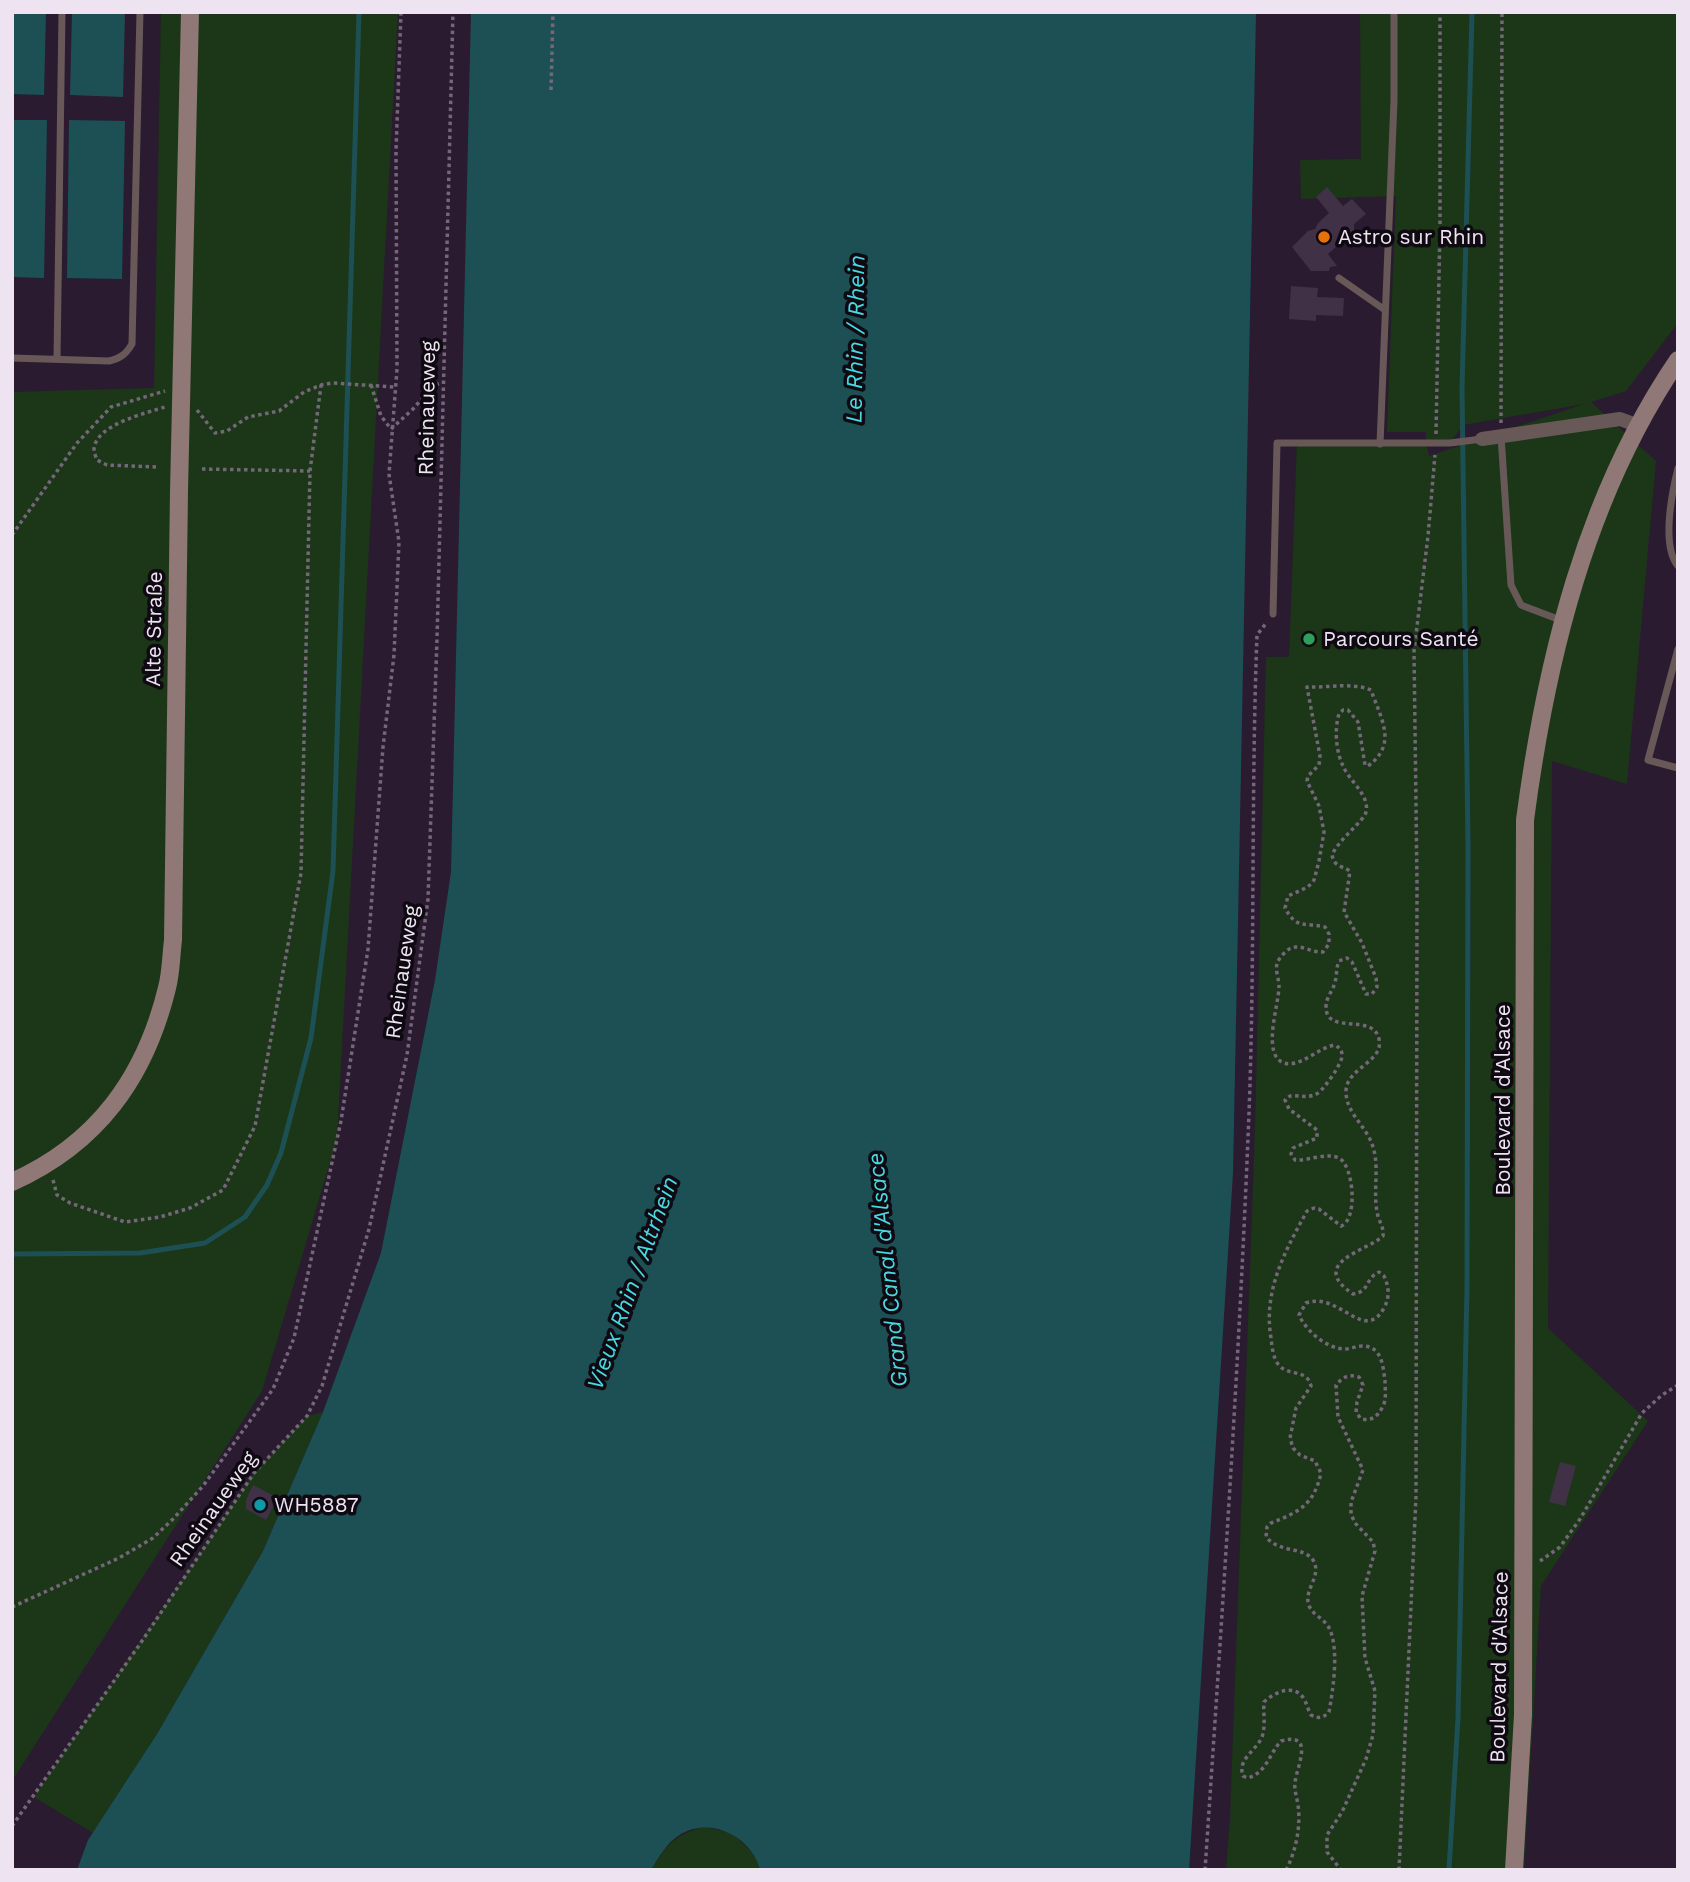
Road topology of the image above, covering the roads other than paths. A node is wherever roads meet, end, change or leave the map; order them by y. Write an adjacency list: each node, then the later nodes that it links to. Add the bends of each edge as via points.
1 (62, 12): 8 (lane)
2 (140, 12): 8 (lane, via 132,344 127,353 109,361)
3 (190, 12): 20 (street, Alte Straße, via 173,940 167,986 141,1063 122,1094 70,1150)
4 (1394, 12): 6 (lane)
5 (1339, 278): 6 (lane)
6 (1385, 310): 13 (lane)
7 (12, 358): 8 (lane)
8 (57, 359)
9 (1678, 360): 10 (street, Boulevard d'Alsace)
10 (1639, 426): 11 (street, via 1620,419 1542,436); 17 (street, Boulevard d'Alsace, via 1600,510)
11 (1502, 436): 12 (street); 17 (lane, via 1511,584 1521,605)
12 (1482, 439): 13 (lane)
13 (1380, 444): 16 (lane, via 1277,443)
14 (1678, 468): 15 (lane, via 1669,533)
15 (1678, 566)
16 (1273, 614)
17 (1564, 621): 21 (street, Boulevard d'Alsace, via 1534,750 1525,820 1523,1715)
18 (1678, 649): 19 (lane, via 1648,760)
19 (1678, 768)
20 (12, 1182)
21 (1514, 1870)

